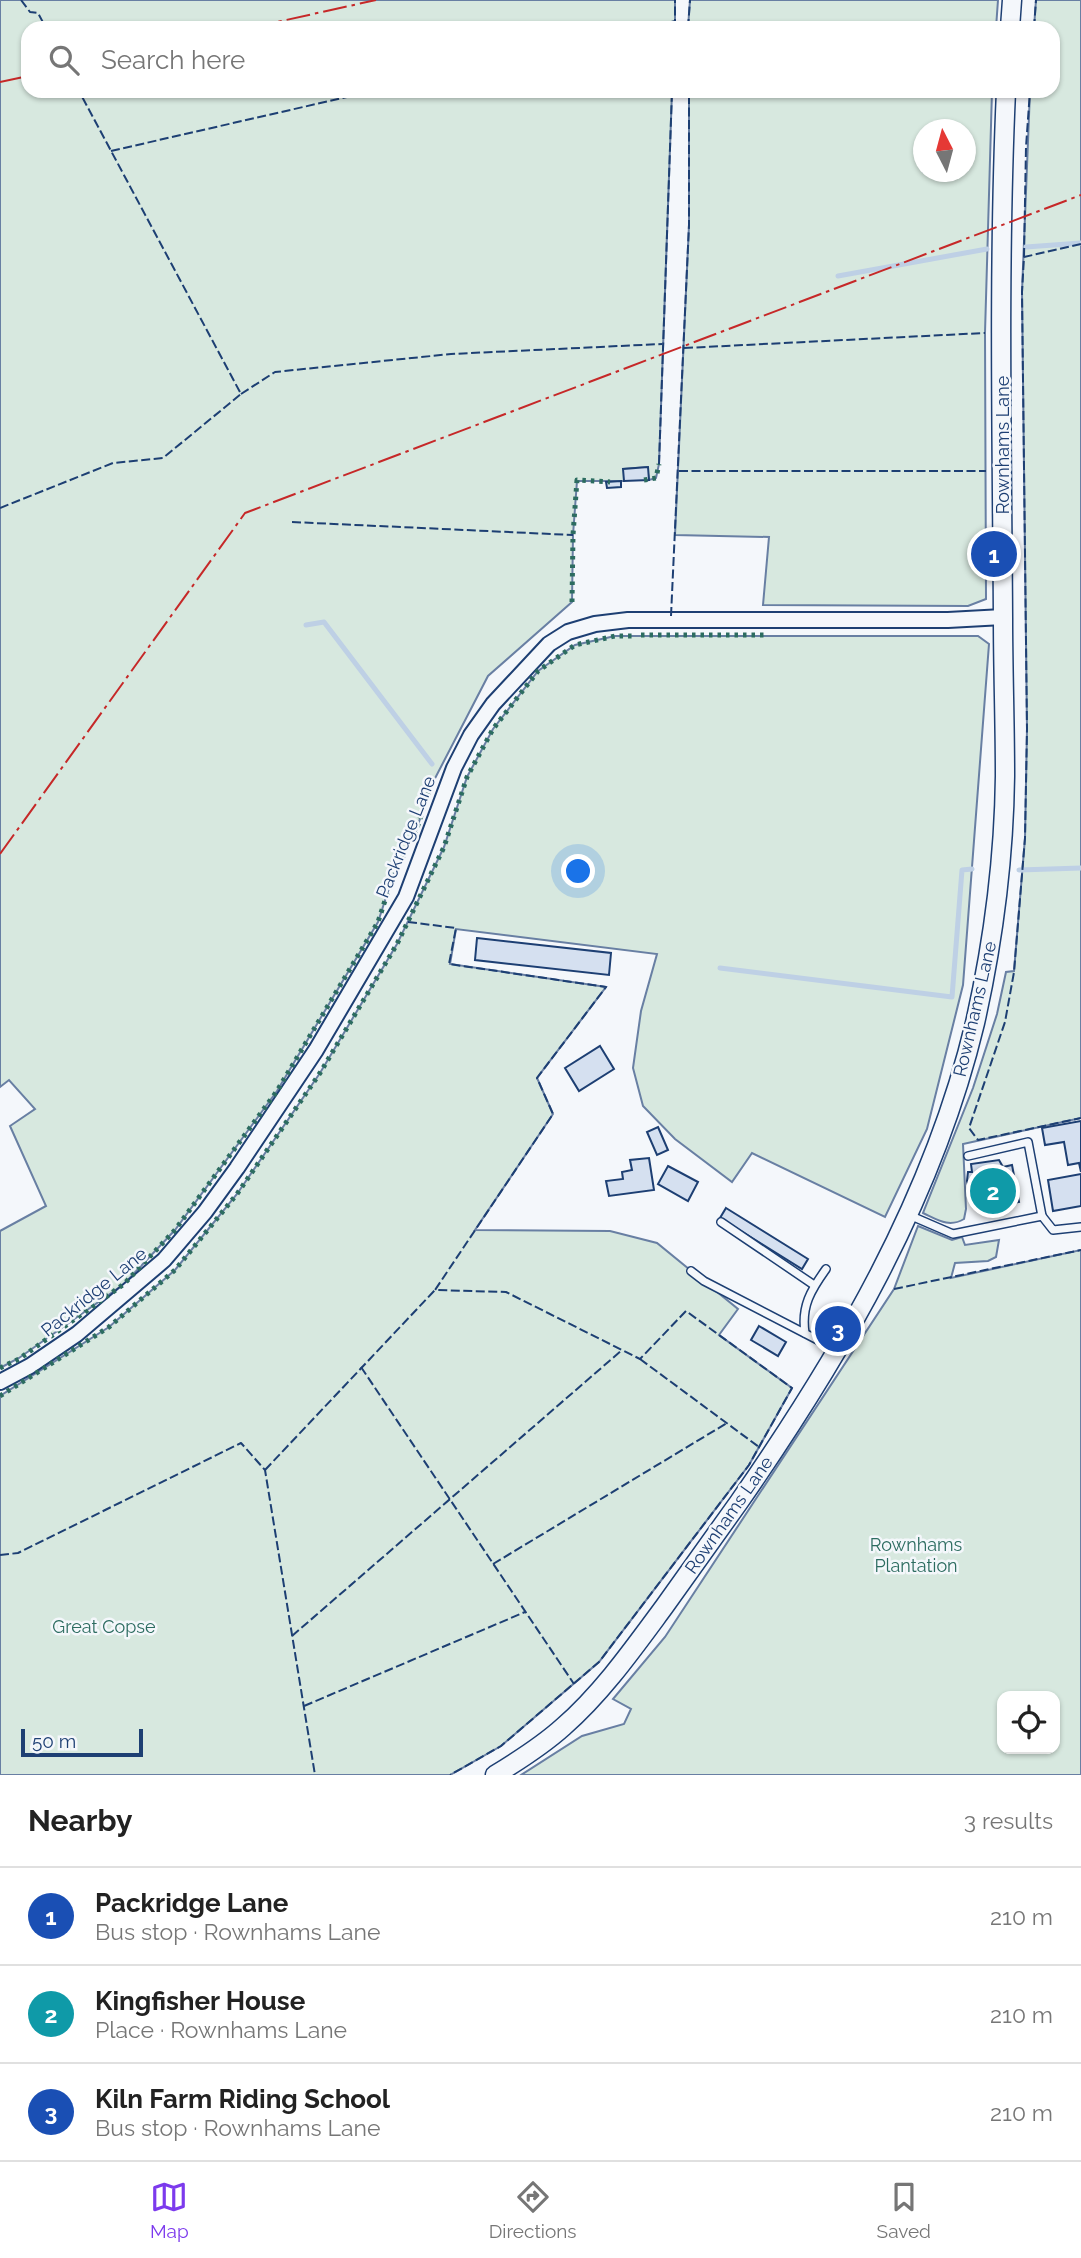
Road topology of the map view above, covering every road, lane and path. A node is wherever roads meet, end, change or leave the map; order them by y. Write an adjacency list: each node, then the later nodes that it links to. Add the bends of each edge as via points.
1 (1012, 0): 2 (street)
2 (1010, 21)
3 (1006, 98): 4 (street, Rownhams Lane)
4 (1003, 617): 6 (street, Rownhams Lane, via 1005,779 990,947 956,1090); 15 (street, Packridge Lane, via 628,620 568,632 549,644 471,735 400,908 316,1050 205,1212 164,1260 115,1302 40,1360)
5 (968, 1156): 7 (lane, via 1028,1142)
6 (908, 1215): 7 (lane, via 953,1234); 14 (street, Rownhams Lane)
7 (1042, 1216): 9 (lane, via 1053,1230)
8 (721, 1222): 12 (lane)
9 (1081, 1227)
10 (826, 1269): 12 (lane)
11 (691, 1271): 13 (lane)
12 (814, 1285): 13 (lane, via 804,1305)
13 (805, 1333): 14 (lane)
14 (838, 1350): 16 (street, Rownhams Lane, via 785,1436 603,1687 564,1727)
15 (0, 1382)
16 (495, 1775)

